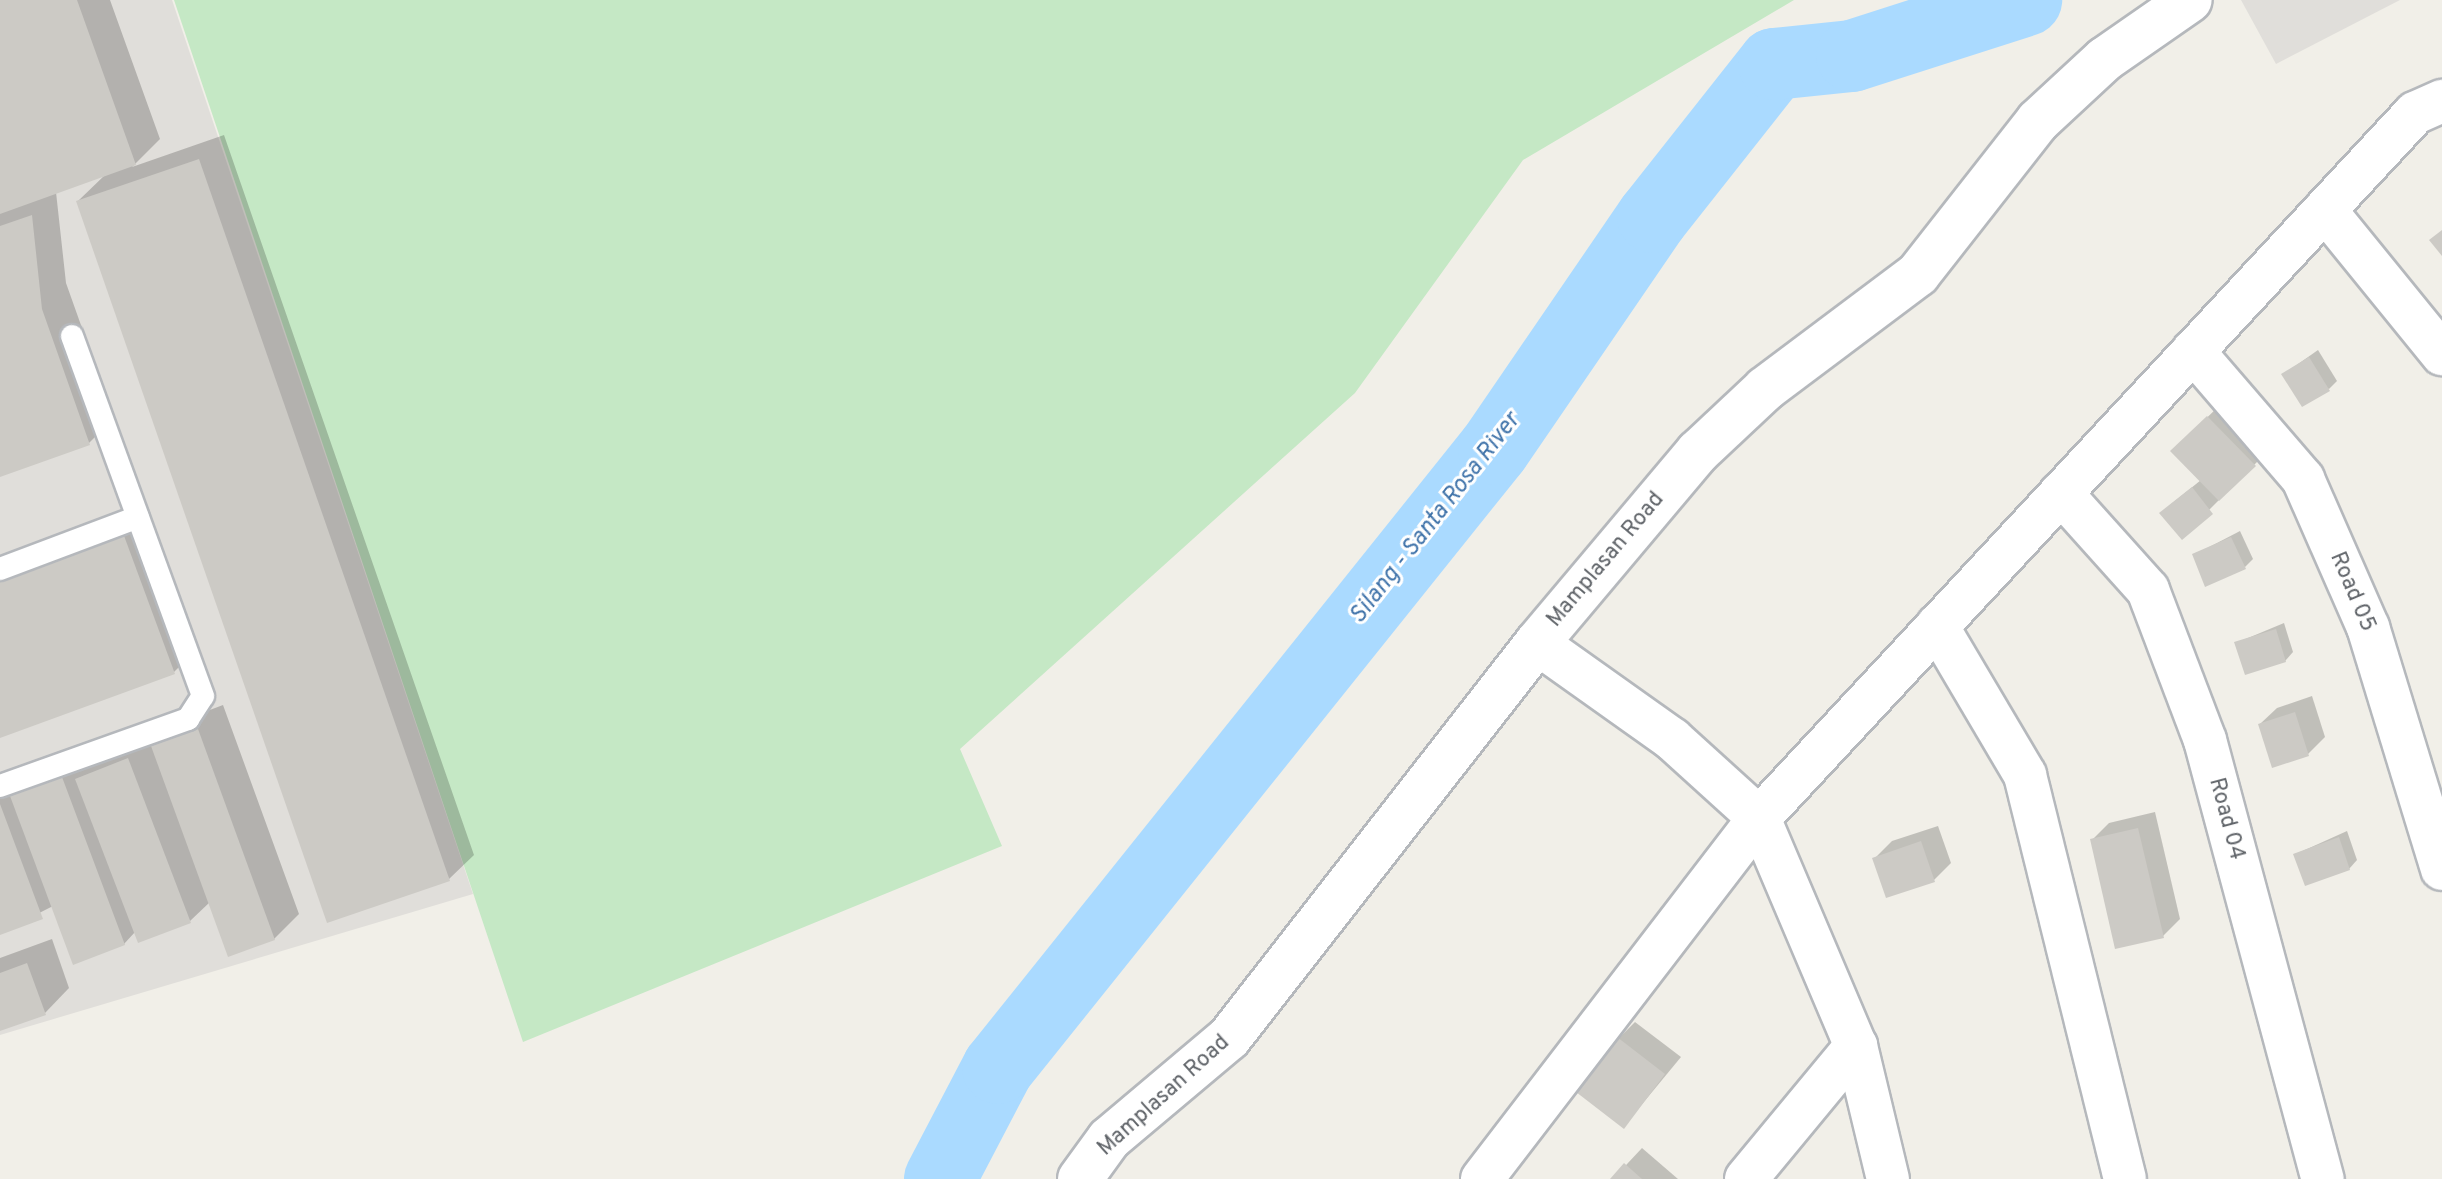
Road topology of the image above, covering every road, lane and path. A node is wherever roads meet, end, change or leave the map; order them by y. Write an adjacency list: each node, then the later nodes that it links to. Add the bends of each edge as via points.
1 (2190, 0): 11 (street, Mamplasan Road, via 2105,59 2038,121 1918,274 1765,389 1698,452)
2 (2442, 101): 3 (street, via 2415,113)
3 (2325, 210): 5 (street); 6 (street)
4 (72, 336): 8 (lane)
5 (2193, 351): 7 (street); 14 (street, Road 05, via 2303,479 2368,627)
6 (2442, 354)
7 (2061, 493): 10 (street); 21 (street, Road 04, via 2148,590 2205,740)
8 (138, 517): 9 (lane); 12 (lane, via 203,696 200,709)
9 (0, 569)
10 (1937, 626): 13 (street); 20 (street, via 2025,775)
11 (1537, 643): 13 (street, via 1672,739); 16 (street, Mamplasan Road, via 1229,1038 1109,1139)
12 (0, 786)
13 (1759, 818): 15 (street); 17 (street)
14 (2442, 869)
15 (1856, 1046): 18 (street); 19 (street)
16 (1080, 1179)
17 (1482, 1179)
18 (1746, 1179)
19 (1888, 1179)
20 (2125, 1179)
21 (2323, 1179)

